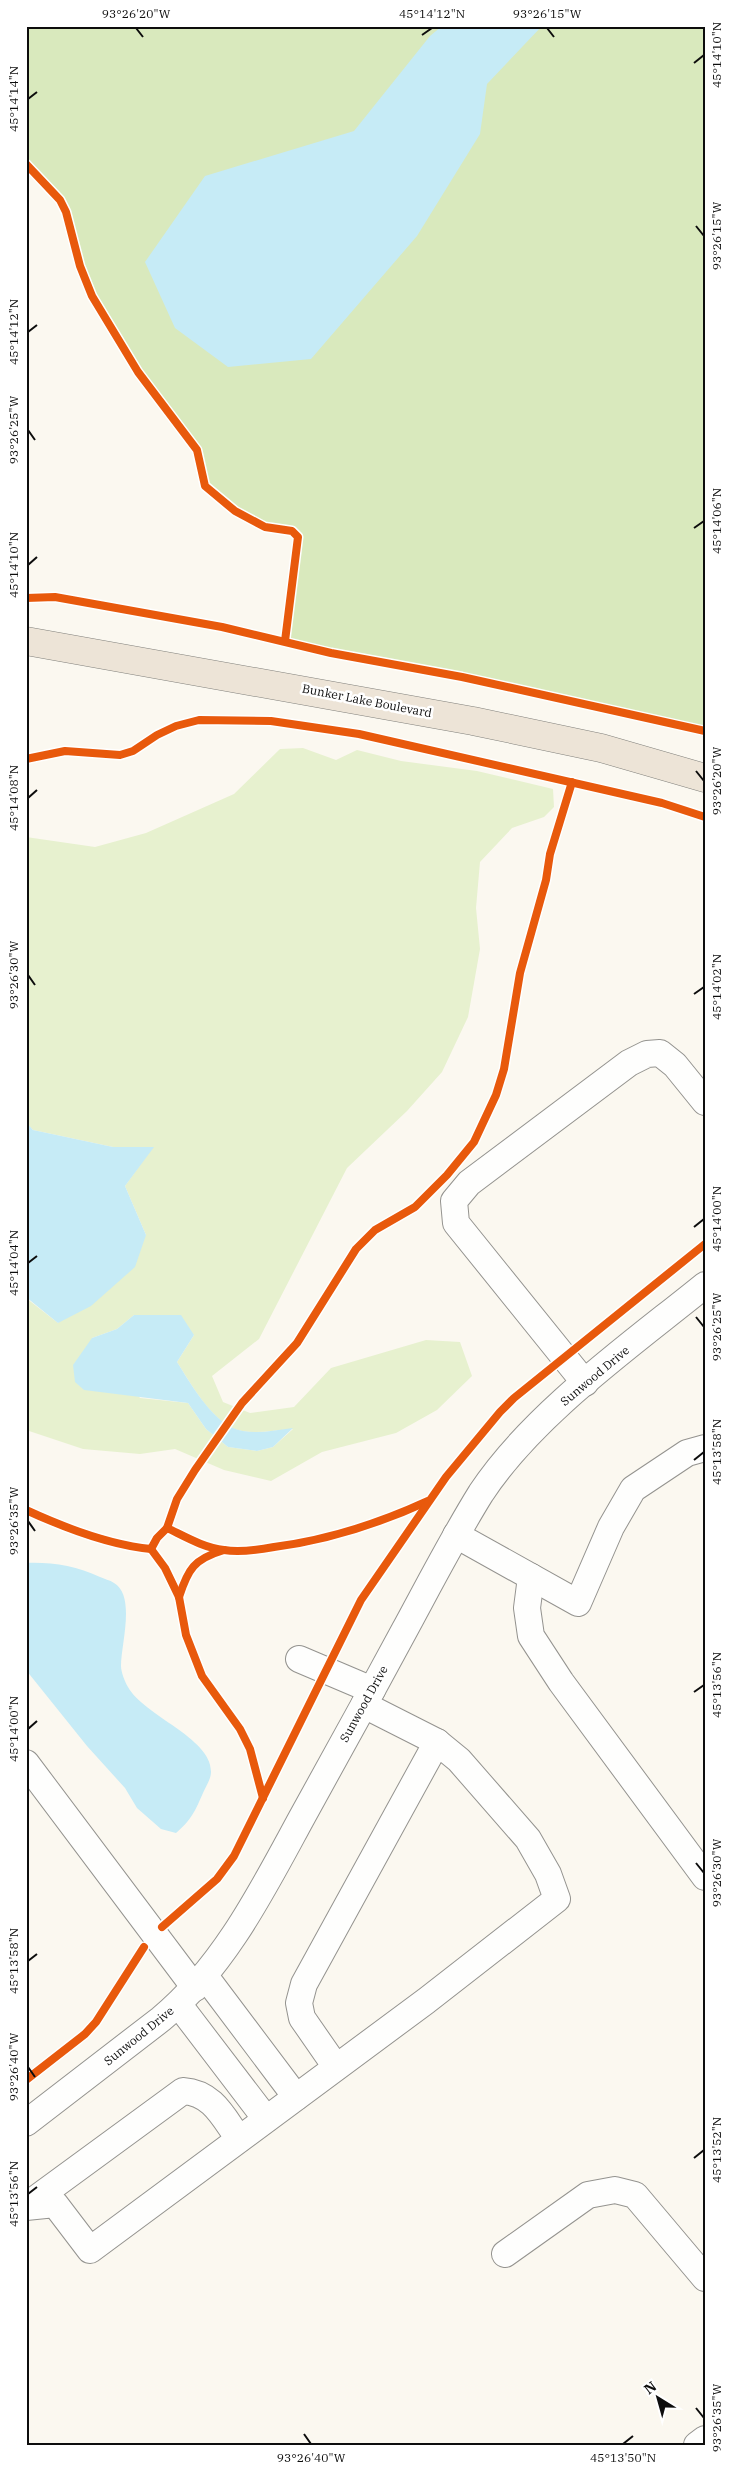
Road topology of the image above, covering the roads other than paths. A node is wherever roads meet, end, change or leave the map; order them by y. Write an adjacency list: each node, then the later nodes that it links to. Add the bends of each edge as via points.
1 (26, 641): 2 (main road, Bunker Lake Boulevard, via 473,721 601,748)
2 (705, 778)
3 (705, 1102): 5 (street, via 675,1065 660,1053 647,1054 629,1063 469,1182 454,1201 456,1223)
4 (705, 1285): 5 (street, Sunwood Drive)
5 (585, 1383): 7 (street, Sunwood Drive, via 505,1460)
6 (705, 1448): 8 (street, via 687,1453 633,1490 611,1527 578,1603)
7 (456, 1535): 8 (street); 10 (street, Sunwood Drive)
8 (531, 1577): 13 (street, via 527,1608 531,1636 561,1682)
9 (299, 1660): 10 (street)
10 (368, 1697): 11 (street); 14 (street, Sunwood Drive, via 246,1916)
11 (436, 1742): 15 (street, via 304,1984 299,2003 302,2018); 15 (street, via 459,1760 528,1839 558,1899)
12 (26, 1763): 14 (street)
13 (705, 1877)
14 (193, 1989): 16 (street); 17 (street); 18 (street, Sunwood Drive)
15 (336, 2067): 16 (street)
16 (296, 2097): 17 (street)
17 (266, 2119): 19 (street)
18 (26, 2123)
19 (239, 2139): 20 (street, via 90,2250 55,2204); 20 (street, via 212,2103 198,2092 183,2091)
20 (26, 2207)
21 (505, 2254): 22 (street, via 588,2195 616,2190 635,2195)
22 (705, 2278)
23 (705, 2439): 24 (street)
24 (697, 2445)

